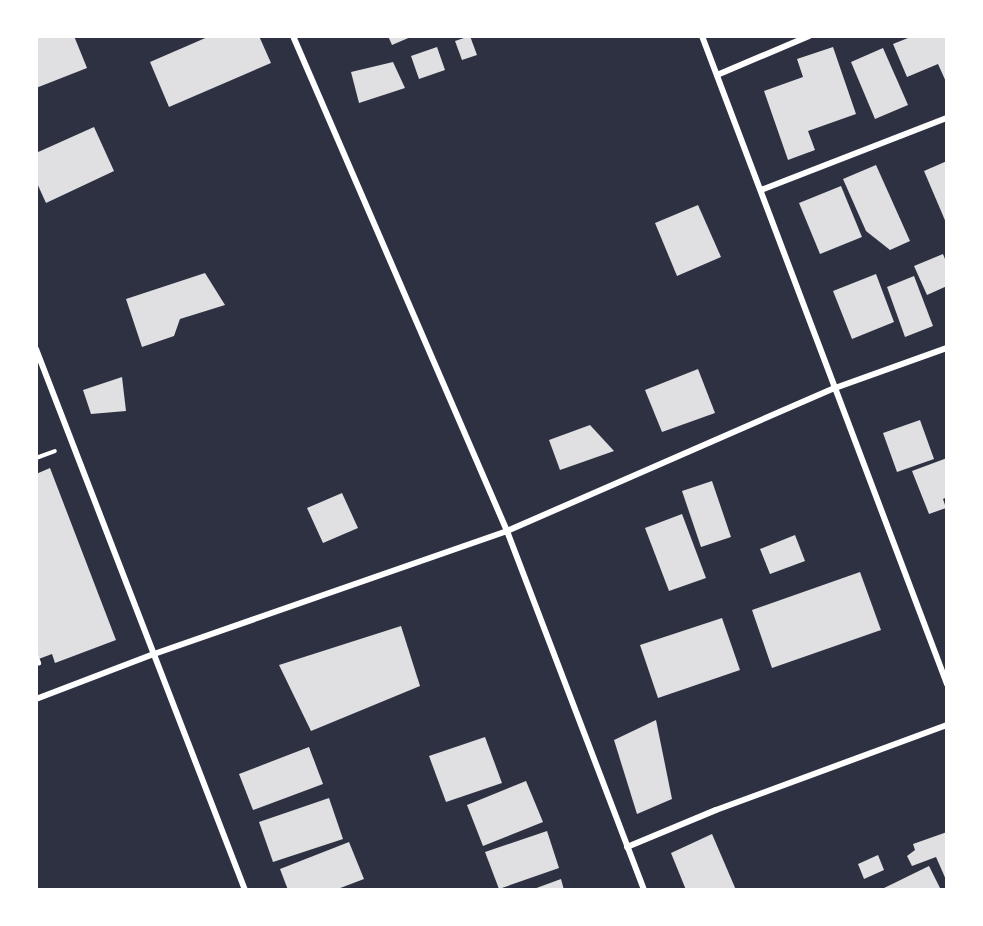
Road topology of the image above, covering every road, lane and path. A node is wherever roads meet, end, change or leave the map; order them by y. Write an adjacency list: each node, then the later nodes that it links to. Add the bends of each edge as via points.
1 (292, 36): 12 (street)
2 (702, 36): 4 (street)
3 (808, 36): 4 (street)
4 (717, 75): 6 (street)
5 (947, 118): 6 (street)
6 (760, 190): 9 (street)
7 (36, 348): 13 (street)
8 (947, 348): 9 (street)
9 (836, 388): 12 (street); 16 (street)
10 (49, 453): 11 (path)
11 (36, 459)
12 (507, 531): 13 (street); 19 (street)
13 (154, 654): 17 (street); 20 (street)
14 (36, 655): 15 (path)
15 (36, 664)
16 (947, 684)
17 (36, 699)
18 (947, 725): 19 (street, via 716,810)
19 (627, 848): 21 (street)
20 (245, 890)
21 (644, 890)

